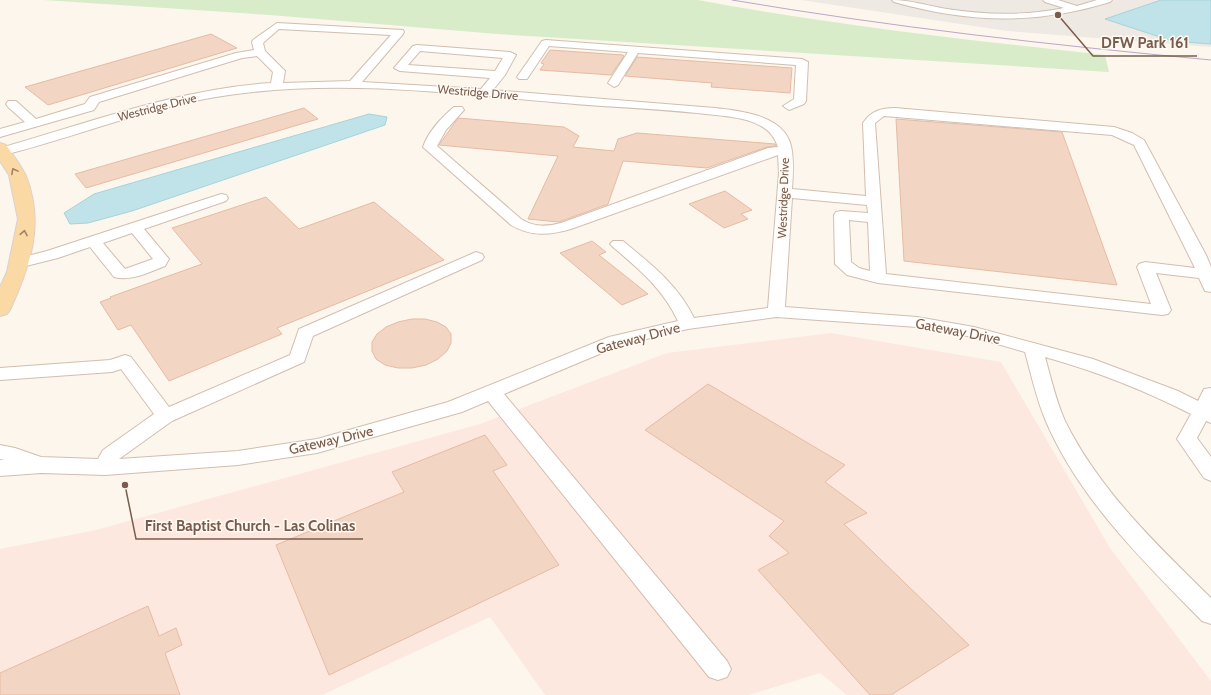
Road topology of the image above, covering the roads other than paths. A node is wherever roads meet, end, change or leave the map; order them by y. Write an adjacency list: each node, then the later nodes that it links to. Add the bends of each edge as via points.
1 (897, 0): 4 (street, via 938,11 973,15 1049,14)
2 (1048, 0): 4 (street)
3 (1107, 0): 4 (street)
4 (1078, 10)
5 (635, 49): 8 (street, via 546,43); 10 (street); 16 (street, via 802,62 800,101)
6 (260, 52): 9 (street, via 240,55); 11 (street, via 257,42 277,26 399,32); 12 (street, via 279,71)
7 (499, 75): 7 (street, via 510,55 417,48 400,68); 13 (street)
8 (523, 77)
9 (161, 79): 14 (street); 18 (street, via 94,100 90,107)
10 (614, 83)
11 (354, 84): 12 (street, Westridge Drive); 13 (street, Westridge Drive)
12 (276, 86): 14 (street, Westridge Drive)
13 (484, 93): 21 (street, Westridge Drive, via 740,115 765,123 778,134)
14 (183, 99): 20 (street, Westridge Drive)
15 (12, 104): 18 (street)
16 (789, 106)
17 (458, 110): 21 (street, via 452,114 430,147 516,222 532,230 543,231 566,226 773,151)
18 (34, 123): 19 (street)
19 (0, 133)
20 (1, 150): 30 (main road, one-way to 20, via 27,219 17,175)
21 (785, 151): 22 (street, Westridge Drive)
22 (785, 193): 24 (street); 34 (street, Westridge Drive)
23 (221, 198): 26 (street)
24 (874, 202): 25 (street); 32 (street, via 869,123 873,116 881,112 1114,131 1139,142 1198,255)
25 (875, 218): 31 (street); 31 (street, via 841,215 843,264 853,272)
26 (136, 227): 27 (street); 27 (street, via 161,259 159,263 128,274 120,274)
27 (93, 241): 30 (street)
28 (618, 244): 35 (street, via 659,278 679,303)
29 (476, 257): 40 (street, via 305,333 298,358)
30 (18, 263): 33 (main road, via 17,272)
31 (878, 278): 32 (street, via 1162,310 1145,268)
32 (1208, 281)
33 (0, 310)
34 (776, 312): 35 (street, Gateway Drive); 36 (street, Gateway Drive, via 917,322 974,332)
35 (688, 324): 38 (street, Gateway Drive, via 615,341)
36 (1033, 347): 39 (street, Gateway Drive, via 1087,363 1171,396); 46 (street, via 1055,419 1079,465 1144,548)
37 (0, 374): 40 (street, via 112,366 125,361)
38 (492, 392): 44 (street, Gateway Drive, via 455,407 317,446 238,458); 47 (street)
39 (1208, 407): 45 (street, via 1187,439)
40 (165, 416): 44 (street, via 110,455)
41 (0, 452): 42 (street, Gateway Drive)
42 (41, 465): 43 (street, Gateway Drive); 44 (street, Gateway Drive)
43 (0, 468)
44 (104, 468)
45 (1211, 474)
46 (1211, 614)
47 (718, 669)

